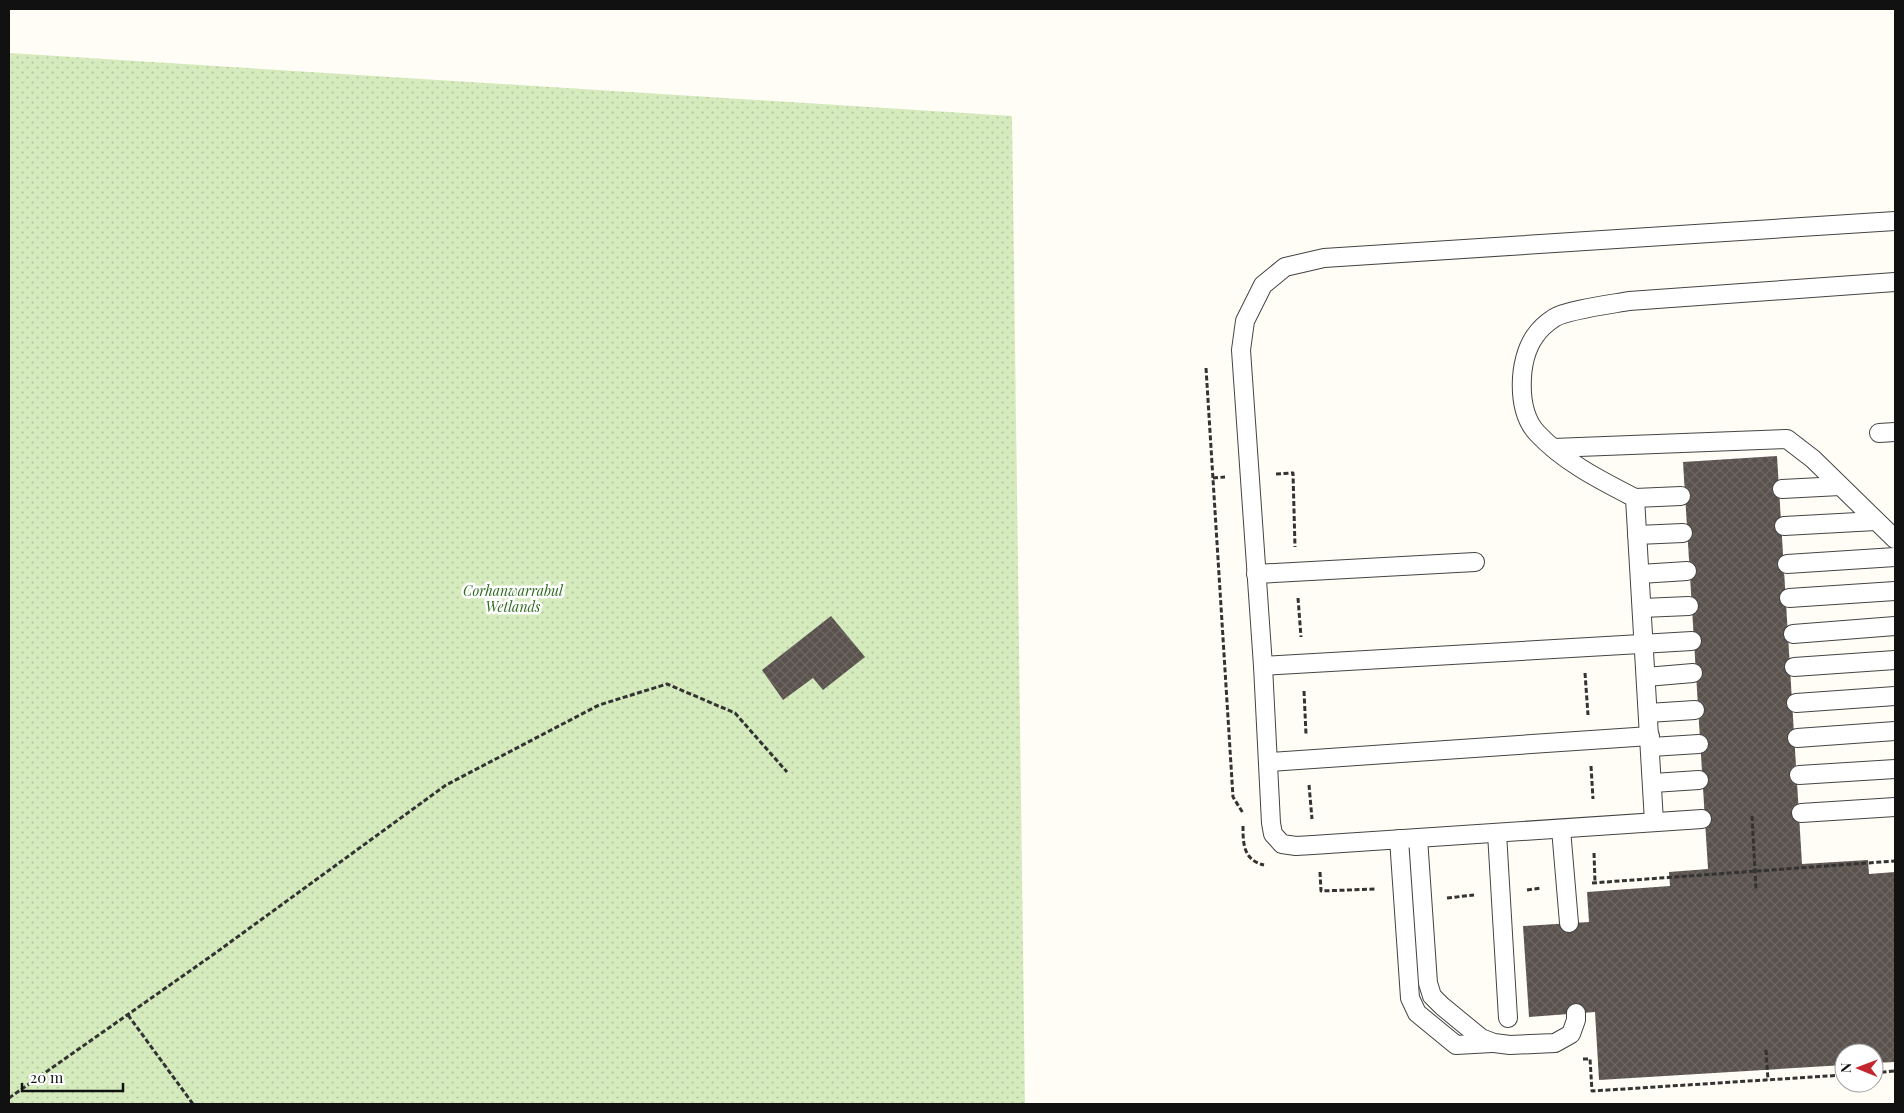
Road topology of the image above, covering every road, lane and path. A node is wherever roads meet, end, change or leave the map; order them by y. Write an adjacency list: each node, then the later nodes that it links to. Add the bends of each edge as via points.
1 (1895, 221): 17 (lane, via 1324,258 1285,267 1263,285 1245,321 1241,350)
2 (1895, 282): 3 (lane, via 1629,301 1556,317 1535,335 1524,359 1521,391 1535,431)
3 (1553, 448): 4 (lane, via 1786,439 1813,459); 7 (lane, via 1597,478)
4 (1840, 486): 5 (lane); 8 (lane)
5 (1782, 489)
6 (1682, 496): 7 (lane)
7 (1635, 498): 11 (lane)
8 (1876, 521): 9 (lane); 12 (lane)
9 (1784, 526)
10 (1683, 533): 11 (lane)
11 (1637, 535): 18 (lane)
12 (1895, 539)
13 (1895, 558): 15 (lane)
14 (1475, 562): 17 (lane)
15 (1787, 564)
16 (1687, 571): 18 (lane)
17 (1256, 574): 28 (lane)
18 (1640, 574): 22 (lane)
19 (1895, 592): 20 (lane)
20 (1789, 598)
21 (1688, 606): 22 (lane)
22 (1642, 608): 26 (lane)
23 (1895, 626): 24 (lane)
24 (1793, 634)
25 (1692, 641): 26 (lane)
26 (1644, 644): 28 (lane); 31 (lane)
27 (1895, 660): 29 (lane)
28 (1263, 666): 40 (lane)
29 (1794, 667)
30 (1693, 673): 31 (lane)
31 (1646, 677): 35 (lane)
32 (1895, 696): 33 (lane)
33 (1796, 703)
34 (1695, 710): 35 (lane)
35 (1648, 713): 38 (lane)
36 (1895, 731): 37 (lane)
37 (1797, 738)
38 (1650, 742): 39 (lane); 40 (lane); 45 (lane)
39 (1698, 744)
40 (1269, 762): 54 (lane, via 1271,823 1273,834 1282,844 1296,846)
41 (1895, 769): 43 (lane)
42 (787, 772): 60 (path, via 735,713 667,684 599,705 446,785)
43 (1799, 775)
44 (1699, 780): 45 (lane)
45 (1653, 783): 50 (lane)
46 (1895, 807): 47 (lane)
47 (1801, 813)
48 (1752, 816): 56 (path)
49 (1702, 819): 50 (lane)
50 (1654, 822): 51 (lane)
51 (1562, 829): 52 (lane); 58 (lane)
52 (1497, 833): 53 (lane); 61 (lane)
53 (1418, 838): 54 (lane); 62 (lane, via 1428,983 1432,996 1481,1038)
54 (1399, 839): 62 (lane, via 1410,998 1417,1014 1456,1045)
55 (1895, 861): 56 (path)
56 (1755, 870): 57 (path)
57 (1756, 889)
58 (1569, 924)
59 (1576, 1013): 62 (lane, via 1571,1034 1556,1043)
60 (128, 1015): 67 (path); 68 (path)
61 (1508, 1018)
62 (1494, 1043)
63 (1766, 1050): 66 (path)
64 (1582, 1059): 66 (path, via 1590,1059 1592,1091)
65 (1834, 1076): 66 (path)
66 (1768, 1080)
67 (9, 1098)
68 (193, 1104)

